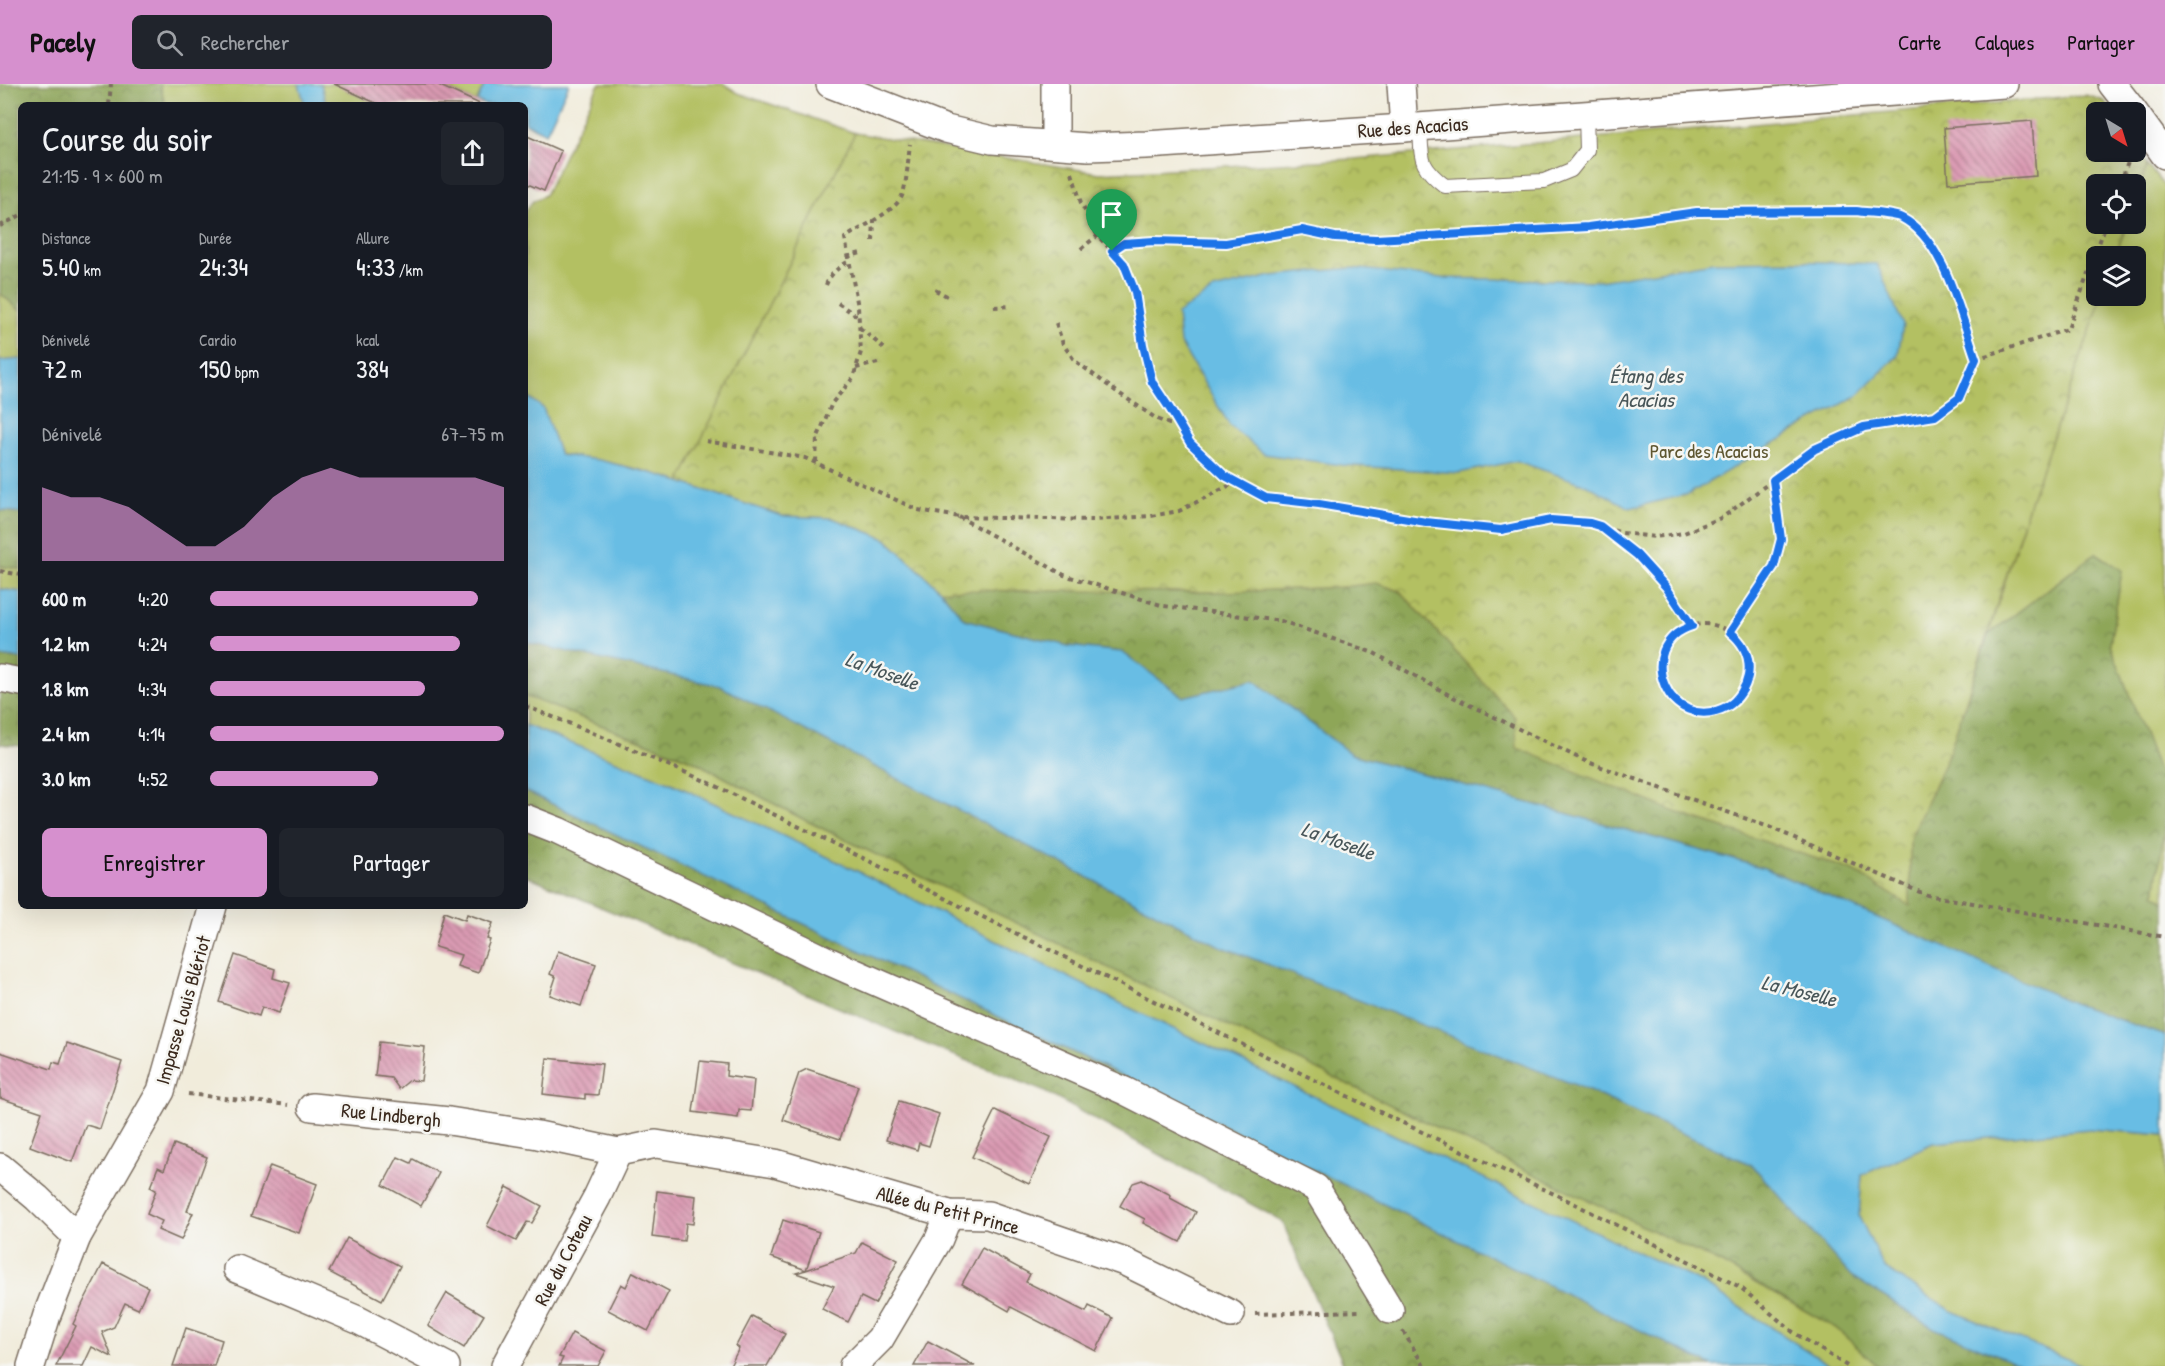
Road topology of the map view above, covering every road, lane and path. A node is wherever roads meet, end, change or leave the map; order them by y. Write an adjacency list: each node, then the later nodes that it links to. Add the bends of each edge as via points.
1 (111, 84): 7 (path)
2 (830, 84): 10 (street, Rue des Acacias)
3 (1055, 84): 13 (street)
4 (1401, 84): 11 (street)
5 (2004, 84): 9 (street, Rue des Acacias)
6 (2112, 84): 8 (street)
7 (109, 102)
8 (2126, 102)
9 (1586, 115): 11 (street, Rue des Acacias); 11 (lane, via 1587,150 1570,170 1544,181 1445,186 1422,164)
10 (914, 117): 13 (street, Rue des Acacias, via 992,140); 17 (path, via 902,197 888,212)
11 (1412, 128): 13 (street, Rue des Acacias, via 1146,145)
12 (2146, 129): 14 (street)
13 (1063, 144): 20 (path, via 1081,203)
14 (2165, 155)
15 (1122, 213): 20 (path)
16 (18, 217): 18 (path)
17 (874, 219): 21 (path); 25 (path, via 845,238)
18 (0, 226)
19 (2102, 234): 36 (path, via 2068,329)
20 (1097, 235): 22 (path); 23 (path)
21 (873, 241)
22 (1081, 249)
23 (1112, 251): 36 (path, via 1124,243 1226,243 1302,230 1376,239 1588,227 1697,212 1856,211 1901,218 1920,232 1936,253 1949,282); 39 (path, via 1124,264 1135,292 1152,382)
24 (861, 253): 25 (path)
25 (848, 259): 26 (path); 32 (path)
26 (826, 285)
27 (935, 290): 28 (path)
28 (951, 298)
29 (838, 303): 32 (path)
30 (1011, 306): 31 (path)
31 (994, 307)
32 (858, 317): 34 (path)
33 (1056, 323): 39 (path, via 1074,360 1157,419)
34 (859, 327): 35 (path); 38 (path, via 861,352)
35 (886, 350)
36 (1976, 359): 42 (path, via 1959,398 1935,416 1864,427 1815,449)
37 (882, 362): 38 (path)
38 (856, 369): 41 (path, via 832,403 817,439)
39 (1179, 425): 43 (path, via 1190,443)
40 (706, 441): 41 (path)
41 (816, 463): 44 (path, via 918,510)
42 (1773, 480): 45 (path, via 1723,517 1684,533 1655,537); 49 (path, via 1781,539 1774,566)
43 (1236, 482): 44 (path, via 1179,511 1151,516 1094,520); 45 (path, via 1266,498 1426,522 1501,530 1551,520)
44 (959, 517): 55 (path, via 1064,575 1164,606 1281,621 1374,653 1453,697 1585,761 1768,827 1927,895)
45 (1600, 526): 48 (path, via 1637,555 1666,587)
46 (0, 572): 47 (path)
47 (18, 575)
48 (1692, 626): 49 (path, via 1713,624); 49 (path, via 1673,636 1660,662 1661,676 1672,699 1695,711 1720,710 1732,703 1748,679 1746,651)
49 (1730, 632)
50 (0, 678): 51 (street)
51 (18, 681)
52 (528, 707): 70 (path, via 710,783 1567,1200 1740,1287 1793,1332)
53 (528, 819): 63 (street, via 828,961 1125,1091 1316,1188)
54 (212, 909): 56 (street, Impasse Louis Blériot)
55 (2165, 937)
56 (161, 1091): 57 (path); 61 (street, Impasse Louis Blériot)
57 (312, 1107): 58 (street, Rue Lindbergh, via 449,1121)
58 (618, 1152): 60 (street, Allée du Petit Prince, via 656,1144 775,1163); 67 (street, Rue du Coteau)
59 (0, 1167): 61 (street)
60 (950, 1214): 64 (street, Allée du Petit Prince, via 988,1215 1125,1262); 68 (street, via 880,1339)
61 (77, 1237): 65 (street, Impasse Louis Blériot)
62 (237, 1269): 66 (street, via 358,1320)
63 (1390, 1310): 64 (path); 69 (path)
64 (1231, 1314)
65 (32, 1366)
66 (446, 1366)
67 (505, 1366)
68 (853, 1366)
69 (1425, 1366)
70 (1847, 1366)

